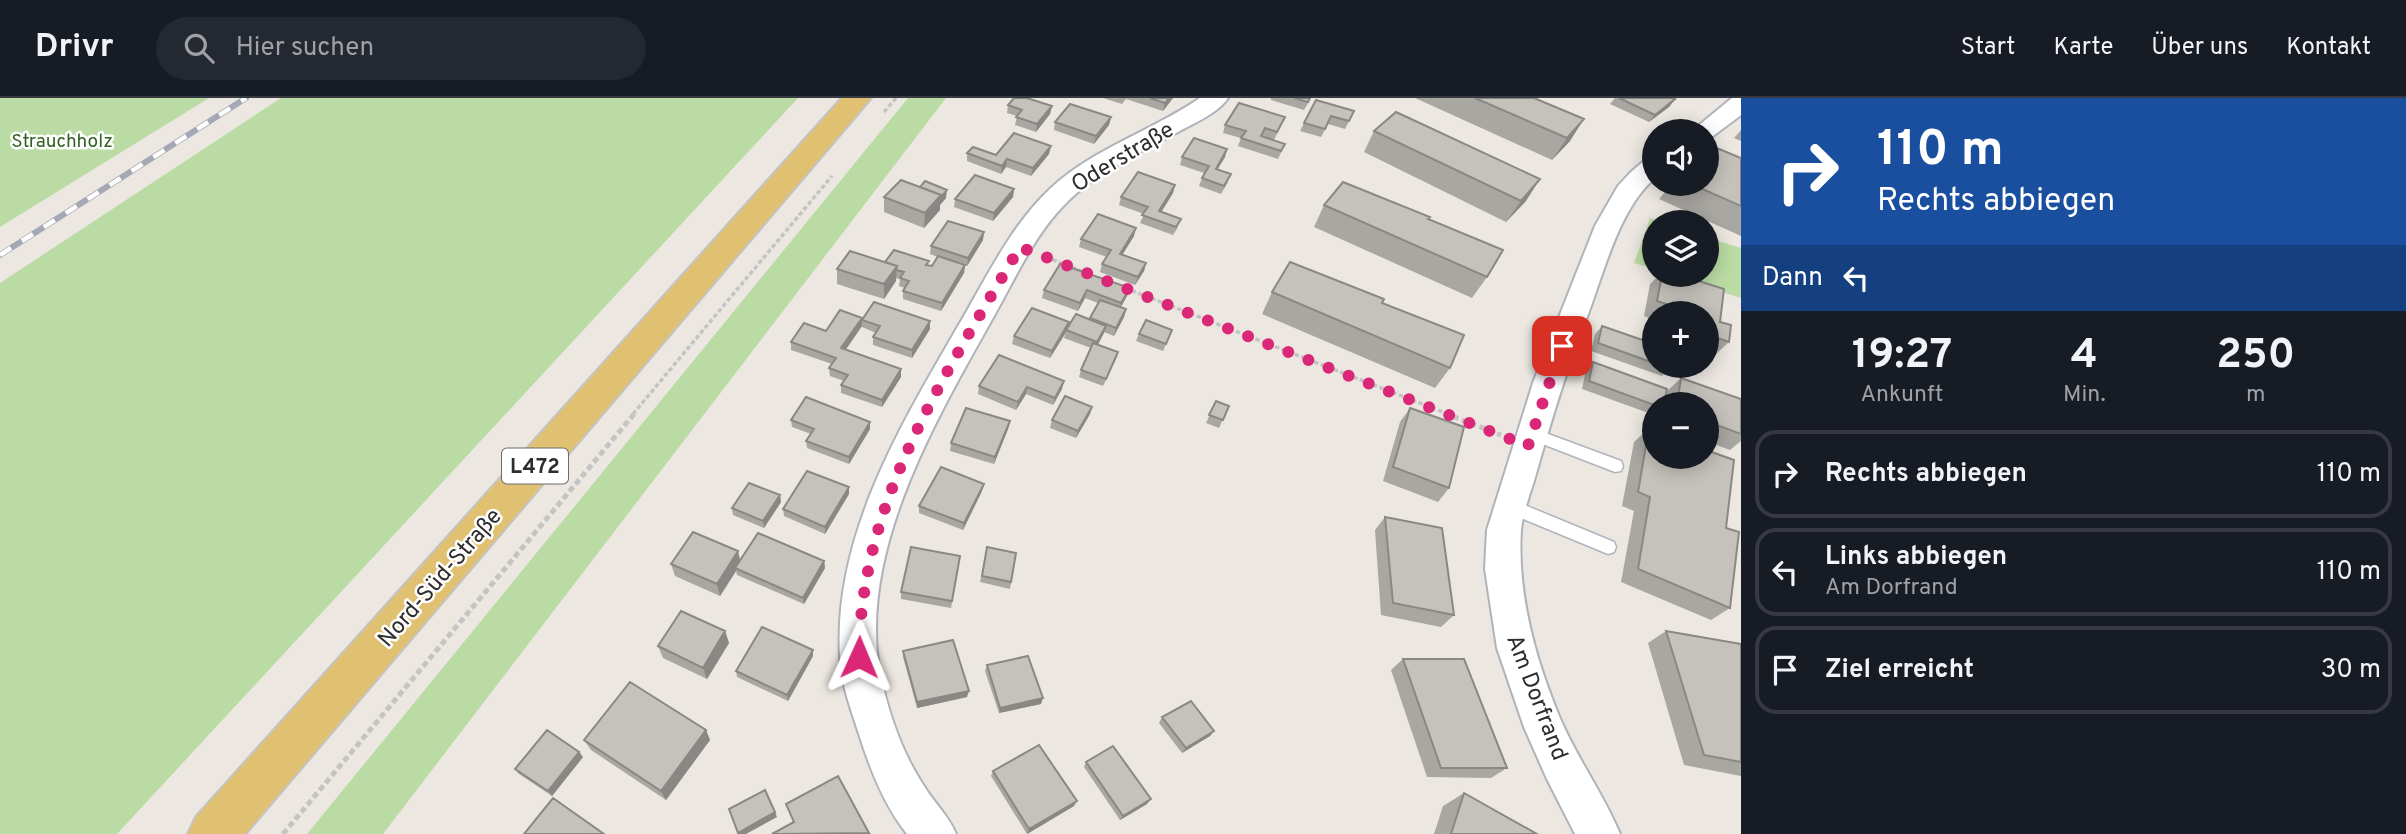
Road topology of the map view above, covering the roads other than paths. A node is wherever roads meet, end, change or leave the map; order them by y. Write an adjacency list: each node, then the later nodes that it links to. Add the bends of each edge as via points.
1 (1216, 98): 11 (street, Oderstraße, via 1080,177 1042,213 920,421 877,526 859,612 859,657 882,744 901,786)
2 (1741, 103): 4 (street)
3 (868, 108): 10 (main road, Nord-Süd-Straße / L472)
4 (1719, 120)
5 (1642, 178): 6 (street, Am Dorfrand, via 1627,194 1608,230)
6 (1530, 440): 7 (lane); 8 (street, Am Dorfrand)
7 (1615, 466)
8 (1510, 506): 9 (lane); 12 (street, Am Dorfrand, via 1504,528 1503,585 1521,666 1549,738)
9 (1608, 547)
10 (214, 834)
11 (935, 834)
12 (1599, 834)

